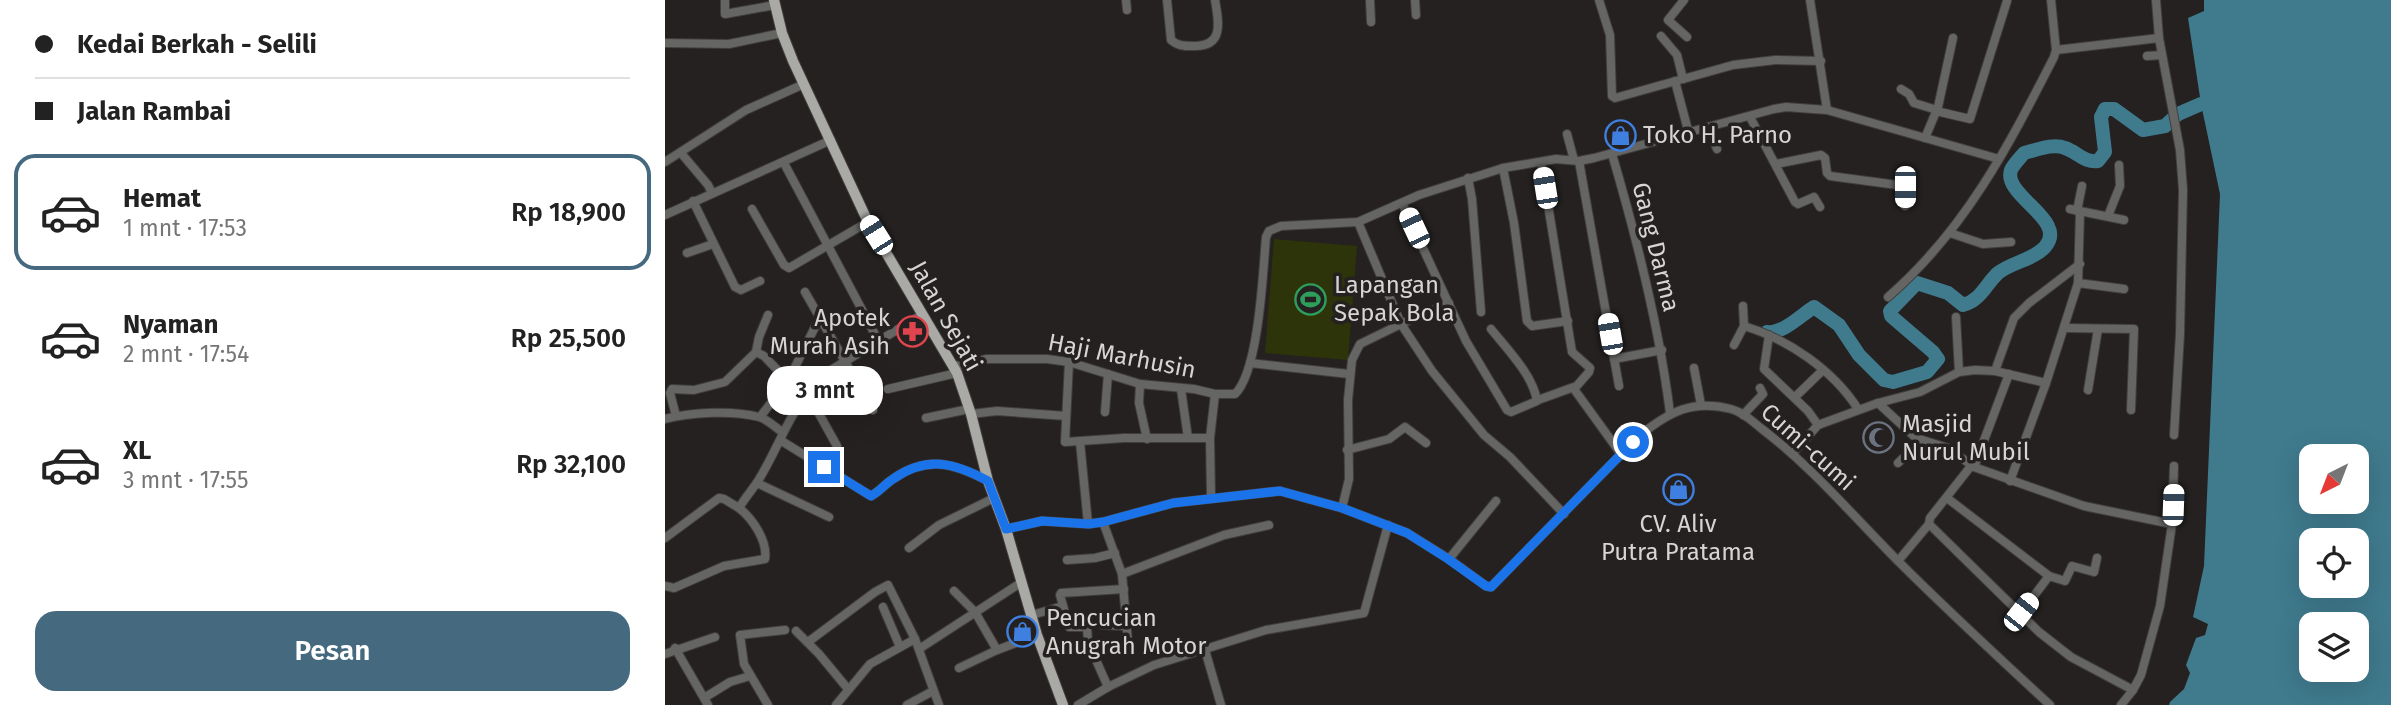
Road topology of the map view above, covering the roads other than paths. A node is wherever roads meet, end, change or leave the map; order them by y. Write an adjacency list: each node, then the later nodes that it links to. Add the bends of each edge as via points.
1 (1167, 0): 2 (street, via 1171,40 1182,46 1203,46 1218,29)
2 (1215, 0)
3 (1370, 0): 15 (street)
4 (1415, 0): 14 (street)
5 (1599, 0): 26 (street, via 1610,35 1612,96 1617,99)
6 (1684, 0): 18 (street, via 1668,20)
7 (1798, 0): 8 (street)
8 (1810, 0): 25 (street)
9 (2051, 0): 22 (street)
10 (2156, 0): 20 (street)
11 (725, 1): 13 (street, via 725,14)
12 (2007, 1): 30 (street, via 1970,119)
13 (774, 3): 16 (main road, Jalan Sejati)
14 (1416, 15)
15 (1371, 22)
16 (782, 33): 21 (street, via 729,44); 27 (main road, Jalan Sejati)
17 (1661, 37): 26 (street, via 1677,55)
18 (1687, 37)
19 (1953, 38): 30 (street)
20 (2159, 38): 22 (street); 23 (street)
21 (665, 43)
22 (2056, 50): 40 (street)
23 (2162, 55): 24 (street); 131 (street, via 2183,190)
24 (2147, 56)
25 (1821, 61): 26 (street, via 1733,65); 29 (street)
26 (1679, 80): 34 (street)
27 (804, 84): 36 (main road, Jalan Sejati); 38 (street, via 746,110)
28 (1901, 89): 30 (street, via 1914,103)
29 (1827, 110): 31 (street, Haji Marhusin, via 1786,107); 35 (street, Haji Marhusin)
30 (1937, 111): 35 (street)
31 (1750, 117): 32 (street, Haji Marhusin); 45 (street)
32 (1708, 128): 34 (street, Haji Marhusin); 37 (street)
33 (1567, 134): 41 (street)
34 (1689, 134): 39 (street, Haji Marhusin)
35 (1925, 138): 40 (street, Haji Marhusin)
36 (831, 140): 44 (street); 60 (main road, Jalan Sejati)
37 (1717, 149)
38 (681, 153): 42 (street); 50 (street)
39 (1612, 154): 41 (street, Haji Marhusin); 89 (street, Gang Darma)
40 (1999, 159): 62 (street)
41 (1576, 160): 43 (street, Haji Marhusin); 92 (street)
42 (665, 162)
43 (1541, 162): 47 (street, Haji Marhusin); 80 (street)
44 (784, 163): 50 (street); 65 (street)
45 (1776, 164): 53 (street, via 1821,155 1830,176 1905,186); 54 (street, via 1796,203 1815,197)
46 (2119, 164): 58 (street, via 2120,187)
47 (1503, 168): 48 (street, Haji Marhusin); 80 (street, via 1527,321 1532,326)
48 (1468, 178): 52 (street, Haji Marhusin); 75 (street)
49 (2082, 186): 56 (street)
50 (712, 193): 51 (street)
51 (693, 201): 57 (street); 64 (street)
52 (1402, 203): 61 (street, Haji Marhusin); 73 (street)
53 (1905, 206)
54 (1820, 207)
55 (752, 209): 65 (street, via 786,266)
56 (2076, 211): 58 (street); 67 (street)
57 (665, 215)
58 (2108, 216): 59 (street)
59 (2124, 220)
60 (868, 222): 65 (street); 76 (main road, Jalan Sejati)
61 (1358, 222): 81 (street); 94 (street, Haji Marhusin, via 1281,226 1267,233)
62 (1950, 233): 63 (street, via 1974,243); 72 (street)
63 (2011, 242)
64 (713, 244): 66 (street); 68 (street, via 737,289)
65 (829, 246): 87 (street)
66 (687, 253)
67 (2080, 264): 69 (street); 98 (street, via 2014,318)
68 (760, 281)
69 (2078, 283): 70 (street); 83 (street)
70 (2123, 289)
71 (805, 292): 78 (street)
72 (1888, 297)
73 (1449, 303): 81 (street); 115 (street, via 1507,410)
74 (1743, 306): 82 (street)
75 (1481, 312)
76 (923, 314): 87 (street); 96 (main road, Jalan Sejati)
77 (768, 315): 90 (street)
78 (820, 317): 91 (street); 103 (street)
79 (1956, 317): 99 (street)
80 (1567, 321): 107 (street, via 1572,354 1590,368)
81 (1401, 324): 101 (street, via 1360,344); 155 (street, via 1484,435)
82 (1744, 326): 86 (street); 88 (street)
83 (2065, 328): 85 (street); 104 (street)
84 (1491, 329): 115 (street)
85 (2098, 329): 111 (street); 120 (street, via 2134,329)
86 (1769, 335): 97 (street); 114 (street, via 1764,369)
87 (878, 340): 91 (street)
88 (1734, 345)
89 (1662, 350): 92 (street); 123 (street, Gang Darma)
90 (756, 352): 103 (street); 125 (street, via 725,383 672,389)
91 (846, 359): 112 (street); 119 (street)
92 (1614, 359): 106 (street)
93 (1069, 362): 96 (street, Haji Marhusin, via 987,359); 100 (street, Haji Marhusin); 126 (street)
94 (1250, 363): 101 (street); 113 (street, Haji Marhusin, via 1235,394)
95 (1694, 368): 117 (street)
96 (955, 369): 110 (street, Haji Marhusin); 121 (main road, Jalan Sejati)
97 (1823, 370): 114 (street); 118 (street)
98 (1995, 371): 99 (street); 102 (street)
99 (1959, 372): 116 (street, via 1920,392)
100 (1108, 374): 105 (street, Haji Marhusin); 122 (street)
101 (1349, 374): 140 (street)
102 (2008, 374): 104 (street); 144 (street)
103 (788, 381): 127 (street)
104 (2046, 383): 147 (street)
105 (1140, 384): 108 (street, Haji Marhusin); 135 (street)
106 (1619, 386)
107 (1574, 387): 115 (street); 142 (street)
108 (1181, 388): 113 (street, Haji Marhusin); 133 (street)
109 (1759, 388): 124 (street, via 1763,394)
110 (888, 389)
111 (2088, 390)
112 (808, 394): 132 (street); 139 (street)
113 (1215, 394): 134 (street)
114 (1795, 397): 130 (street)
115 (1538, 400)
116 (1878, 403): 118 (street); 136 (street)
117 (1701, 405): 123 (street, Cumi-cumi); 124 (street, Cumi-cumi)
118 (1858, 409): 130 (street)
119 (873, 410)
120 (2130, 410)
121 (970, 412): 126 (street); 128 (street); 146 (main road, Jalan Sejati)
122 (1105, 412)
123 (1670, 413): 142 (street, Cumi-cumi)
124 (1744, 415): 141 (street, Cumi-cumi)
125 (676, 416): 127 (street, via 710,412); 129 (street)
126 (1066, 416): 137 (street, via 1065,442)
127 (760, 417): 132 (street)
128 (926, 418)
129 (665, 419)
130 (1818, 425): 141 (street)
131 (2174, 435)
132 (781, 436): 146 (street, via 871,496 896,476 926,464 961,467); 148 (street)
133 (1188, 438): 134 (street); 135 (street)
134 (1210, 438): 149 (street)
135 (1147, 439): 137 (street)
136 (1922, 440): 143 (street); 144 (street, via 1948,449)
137 (1080, 442): 158 (street)
138 (1426, 443): 140 (street, via 1405,427 1389,439)
139 (837, 446)
140 (1347, 450): 154 (street, via 1349,479)
141 (1793, 453): 170 (street, Cumi-cumi)
142 (1621, 454): 155 (street, Cumi-cumi)
143 (1898, 463)
144 (1973, 466): 147 (street); 151 (street)
145 (2174, 466): 160 (street)
146 (988, 481): 150 (main road, Jalan Sejati)
147 (2010, 481): 160 (street, via 2084,506)
148 (757, 483): 153 (street); 156 (street)
149 (1211, 497): 154 (street, Cumi-cumi, via 1293,492); 157 (street, Cumi-cumi)
150 (994, 498): 163 (main road, Jalan Sejati); 165 (street, via 939,525)
151 (1947, 498): 159 (street); 172 (street)
152 (1496, 501): 168 (street)
153 (739, 508): 164 (street, via 719,498); 174 (street, via 752,518 765,559 724,566 674,588)
154 (1342, 508): 162 (street, Cumi-cumi)
155 (1564, 514): 168 (street, Cumi-cumi, via 1491,587)
156 (829, 517)
157 (1103, 522): 158 (street, Cumi-cumi); 166 (street)
158 (1089, 524): 163 (street, Cumi-cumi, via 1042,521)
159 (1929, 524): 170 (street); 180 (street)
160 (2172, 524): 201 (street, via 2160,606)
161 (1269, 525): 171 (street, via 1224,535)
162 (1388, 525): 168 (street, Cumi-cumi); 195 (street, via 1364,613 1266,630)
163 (1006, 529): 173 (main road, Jalan Sejati)
164 (665, 538)
165 (909, 548)
166 (1115, 553): 169 (street); 171 (street)
167 (2097, 558): 172 (street, via 2094,572 2072,566 2065,581)
168 (1448, 559)
169 (1067, 560)
170 (1898, 561): 211 (street, Cumi-cumi)
171 (1122, 574): 175 (street)
172 (2049, 576): 180 (street)
173 (1022, 582): 179 (street); 181 (main road, Jalan Sejati)
174 (665, 586)
175 (1124, 589): 177 (street, via 1061,593); 183 (street)
176 (954, 591): 179 (street)
177 (1063, 606): 181 (street); 199 (street, via 1069,626 1087,627 1088,642)
178 (883, 607): 191 (street)
179 (975, 612): 193 (street); 194 (street)
180 (2021, 612): 201 (street, via 2071,657)
181 (1032, 615): 186 (main road, Jalan Sejati)
182 (1103, 625): 183 (street)
183 (1127, 626): 190 (street)
184 (785, 630): 198 (street, via 740,635)
185 (796, 631): 189 (street)
186 (1037, 635): 194 (street); 208 (main road, Jalan Sejati)
187 (715, 637): 192 (street)
188 (915, 639): 189 (street, via 891,588 885,585); 191 (street); 193 (street)
189 (809, 642): 200 (street)
190 (1128, 642)
191 (900, 647): 200 (street, via 870,664)
192 (675, 649): 196 (street); 203 (street)
193 (919, 649): 202 (street)
194 (997, 650): 197 (street)
195 (1206, 650): 199 (street, via 1154,665); 210 (street)
196 (665, 653)
197 (959, 668)
198 (750, 676): 203 (street, via 730,682); 204 (street)
199 (1108, 687): 209 (street)
200 (848, 689): 205 (street)
201 (2133, 690): 212 (street)
202 (933, 691): 206 (street); 207 (street)
203 (706, 702)
204 (768, 705)
205 (836, 705)
206 (907, 705)
207 (939, 705)
208 (1063, 705)
209 (1078, 705)
210 (1220, 705)
211 (2050, 705)
212 (2121, 705)

